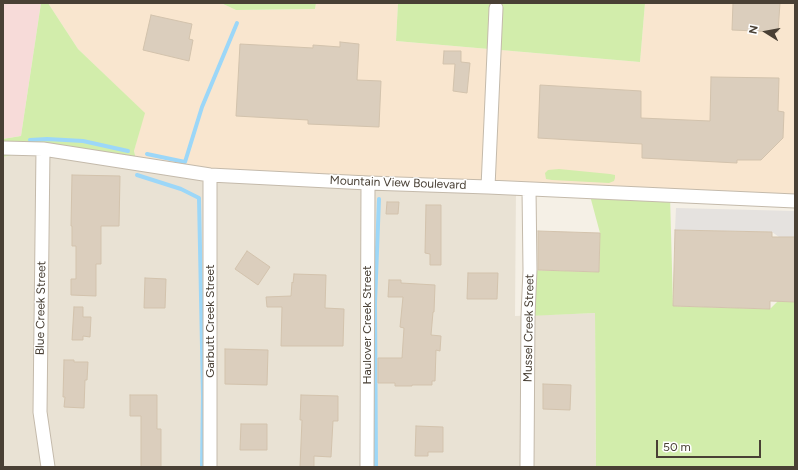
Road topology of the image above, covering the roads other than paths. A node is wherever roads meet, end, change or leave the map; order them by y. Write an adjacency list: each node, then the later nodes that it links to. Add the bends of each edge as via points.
1 (496, 8): 6 (street)
2 (3, 148): 3 (street, Mountain View Boulevard)
3 (43, 149): 4 (street, Mountain View Boulevard); 9 (street, Blue Creek Street, via 40,412)
4 (210, 175): 5 (street, Mountain View Boulevard); 10 (street, Garbutt Creek Street)
5 (368, 183): 6 (street, Mountain View Boulevard); 11 (street, Haulover Creek Street)
6 (488, 187): 7 (street, Mountain View Boulevard)
7 (529, 189): 8 (street, Mountain View Boulevard); 12 (street, Mussel Creek Street)
8 (795, 201)
9 (48, 467)
10 (210, 467)
11 (367, 467)
12 (527, 467)

